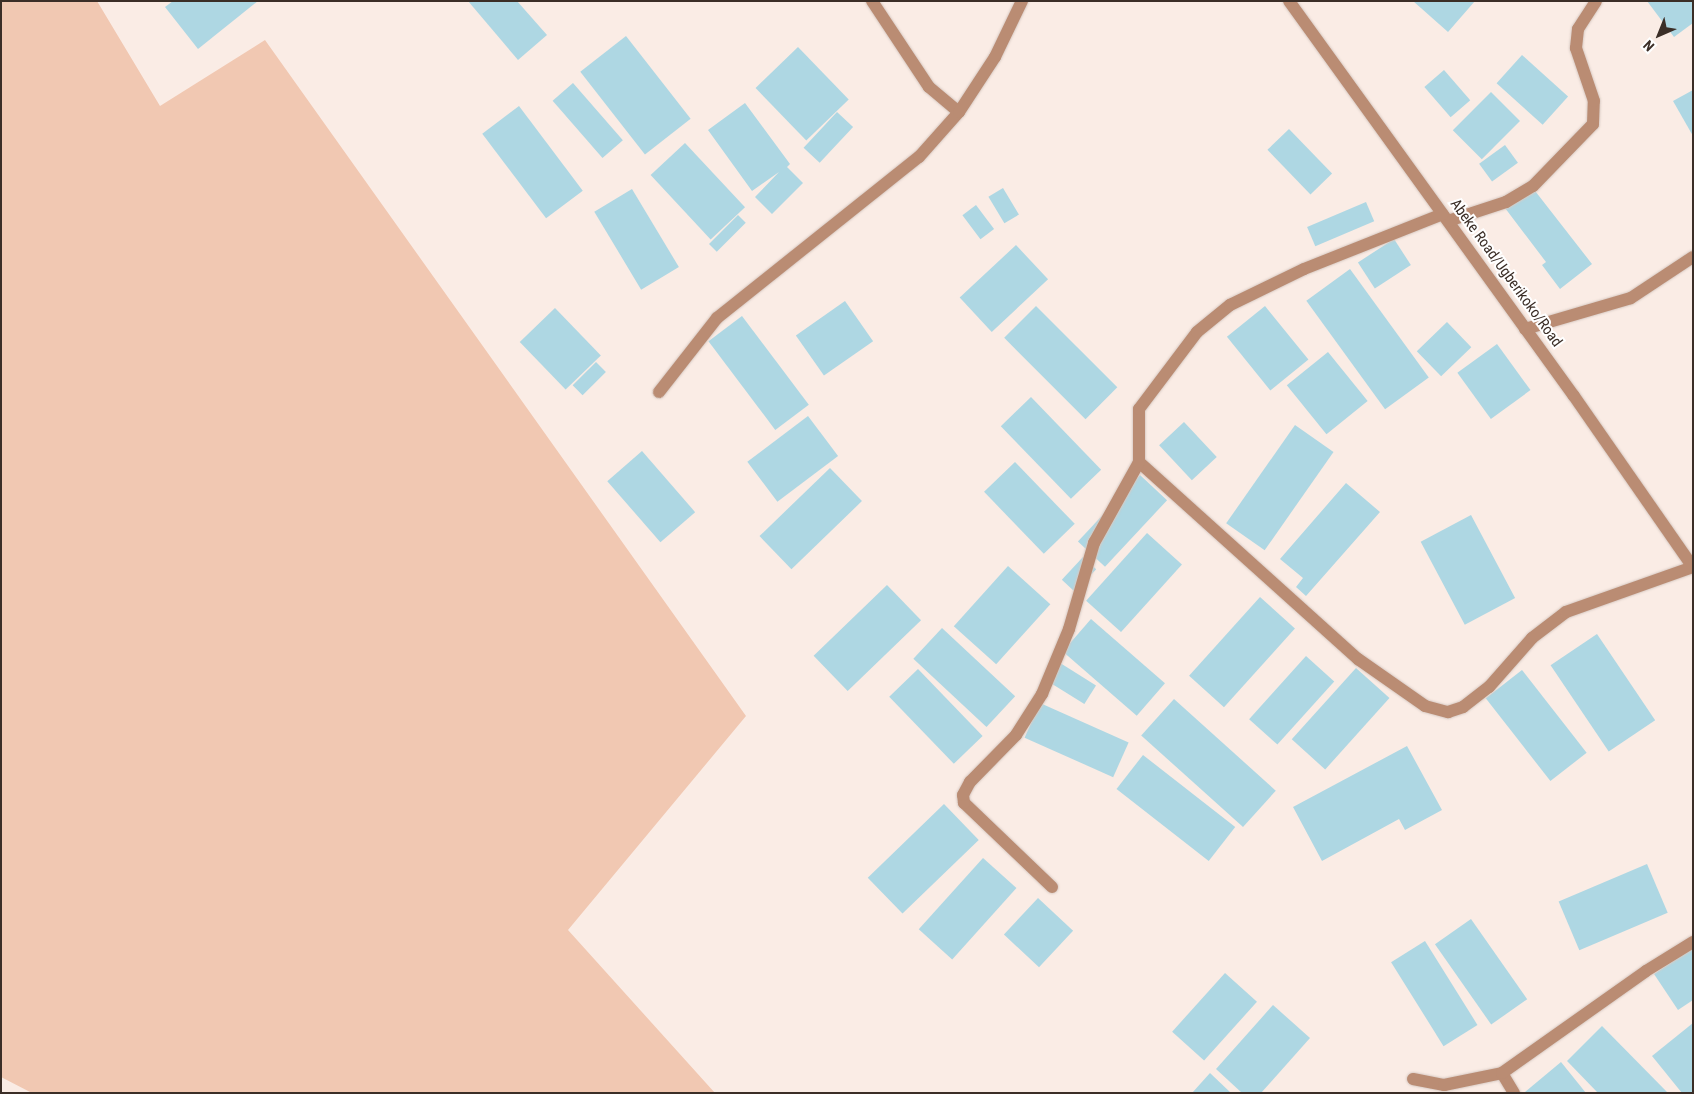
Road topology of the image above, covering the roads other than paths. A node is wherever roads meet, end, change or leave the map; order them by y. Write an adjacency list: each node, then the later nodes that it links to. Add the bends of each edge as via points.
1 (872, 1): 5 (street, via 929,87)
2 (1022, 1): 5 (street, via 995,57)
3 (1290, 1): 6 (street, Abeke Road/Ugberikoko/Road)
4 (1596, 1): 6 (street, via 1578,29 1576,48 1594,101 1593,124 1533,186 1506,202)
5 (959, 112): 9 (street, via 919,157 717,318)
6 (1445, 217): 8 (street, Abeke Road/Ugberikoko/Road); 10 (street, via 1304,268 1230,306 1197,332 1139,409)
7 (1693, 257): 8 (street, via 1631,298)
8 (1525, 328): 11 (street, Abeke Road/Ugberikoko/Road)
9 (659, 392)
10 (1139, 462): 11 (street, via 1358,659 1425,706 1448,712 1463,707 1489,687 1532,638 1566,612); 12 (street, via 1094,542 1069,629 1042,694 1016,734 970,782 963,795 964,803)
11 (1693, 567)
12 (1052, 887)
13 (1693, 942): 14 (street)
14 (1502, 1073): 15 (street, via 1444,1085); 16 (street)
15 (1413, 1079)
16 (1514, 1093)

